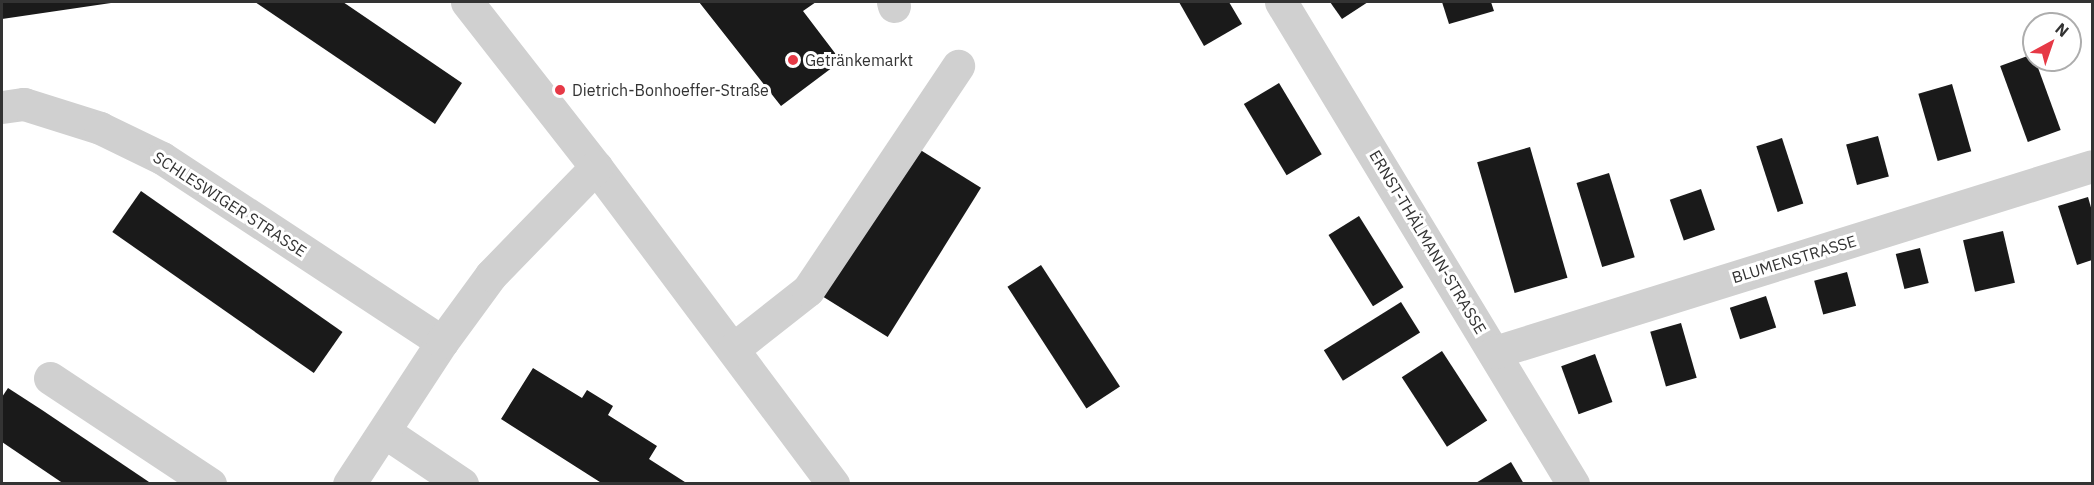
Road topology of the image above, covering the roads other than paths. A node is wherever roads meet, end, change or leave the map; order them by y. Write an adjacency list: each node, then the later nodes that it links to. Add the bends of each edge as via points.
1 (468, 2): 6 (street)
2 (1281, 2): 9 (street, ERNST-THÄLMANN-STRASSE)
3 (958, 66): 8 (street, via 808,290)
4 (2, 107): 7 (street, SCHLESWIGER STRASSE, via 24,105 100,128 162,158)
5 (2092, 166): 9 (street, BLUMENSTRASSE)
6 (596, 167): 7 (street, via 490,275); 8 (street)
7 (442, 342): 11 (street)
8 (733, 349): 15 (street)
9 (1495, 352): 16 (street, ERNST-THÄLMANN-STRASSE)
10 (50, 378): 12 (street)
11 (385, 432): 13 (street); 14 (street)
12 (210, 483)
13 (350, 483)
14 (462, 483)
15 (833, 483)
16 (1573, 483)

